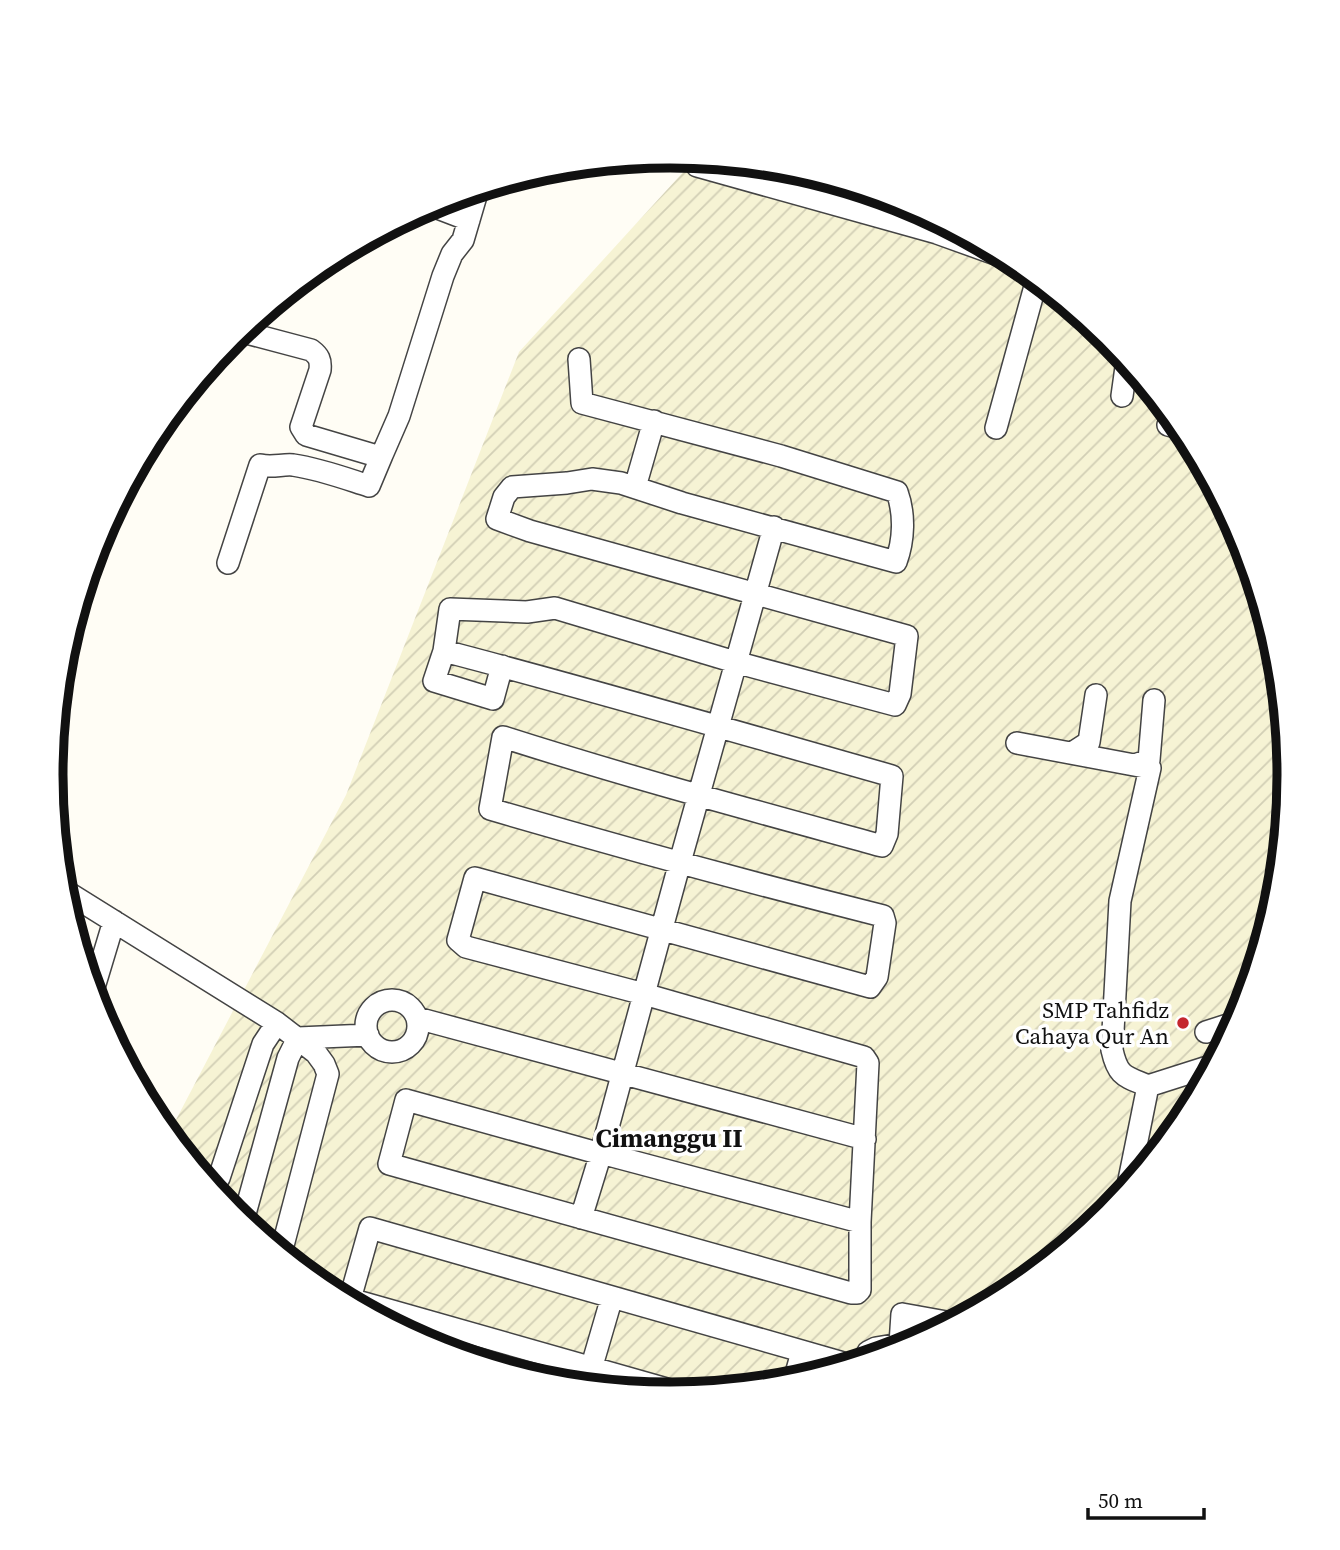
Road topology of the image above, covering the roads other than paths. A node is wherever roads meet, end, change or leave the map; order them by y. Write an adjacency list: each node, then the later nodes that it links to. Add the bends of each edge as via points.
1 (708, 169): 5 (street)
2 (475, 200): 4 (street)
3 (446, 211): 4 (street)
4 (469, 220): 13 (street, via 443,276)
5 (953, 239)
6 (1034, 289): 12 (street)
7 (256, 332): 13 (street, via 310,350 321,362 302,432)
8 (579, 359): 11 (street, via 582,403)
9 (1125, 374): 10 (street)
10 (1122, 396)
11 (654, 421): 14 (street); 15 (street, via 897,492 901,503 902,544 896,562)
12 (996, 428)
13 (382, 455): 16 (street, via 369,486 328,472 261,465)
14 (635, 487): 15 (street); 17 (street, via 592,479 512,487 497,519)
15 (774, 527): 17 (street)
16 (228, 563)
17 (755, 594): 19 (street); 19 (street, via 906,636 900,694 895,705)
18 (444, 651): 19 (street, via 450,609 527,612 555,608); 20 (street); 20 (street, via 433,681 494,699)
19 (735, 662): 23 (street)
20 (502, 666): 23 (street)
21 (1096, 695): 25 (street, via 1089,741)
22 (1154, 700): 26 (street, via 1149,760)
23 (717, 726): 27 (street); 27 (street, via 892,776 887,834 882,846)
24 (1017, 743): 25 (street)
25 (1072, 753): 26 (street)
26 (1135, 765): 42 (street, via 1150,768 1120,901 1112,1050 1121,1074)
27 (698, 796): 28 (street); 28 (street, via 502,737 490,810)
28 (680, 862): 31 (street); 31 (street, via 883,916 877,977 870,987)
29 (76, 897): 30 (street)
30 (114, 921): 32 (street); 35 (street)
31 (662, 930): 33 (street); 33 (street, via 475,878 458,940 466,947)
32 (97, 976)
33 (644, 994): 41 (street); 43 (street, via 864,1057 868,1063)
34 (417, 1018): 38 (street, via 414,1040 401,1050 378,1048); 38 (street, via 399,1001 383,1002 367,1019); 41 (street)
35 (277, 1023): 39 (street); 46 (street, via 263,1044)
36 (1222, 1027): 37 (street)
37 (1206, 1032)
38 (368, 1035): 39 (street)
39 (298, 1038): 47 (street, via 288,1058); 50 (street, via 321,1059 328,1074)
40 (1201, 1069): 42 (street)
41 (621, 1075): 43 (street); 44 (street)
42 (1148, 1086): 45 (street)
43 (865, 1139): 49 (street)
44 (601, 1153): 48 (street); 48 (street, via 406,1100 389,1164); 49 (street)
45 (1131, 1169)
46 (219, 1178)
47 (246, 1209)
48 (581, 1218): 49 (street, via 851,1293 860,1290)
49 (860, 1222)
50 (284, 1243)
51 (352, 1292): 52 (street, via 370,1228)
52 (612, 1297): 56 (street); 60 (street)
53 (394, 1315): 59 (street)
54 (936, 1320): 55 (street, via 902,1314)
55 (900, 1337)
56 (802, 1352): 57 (street); 58 (street)
57 (831, 1360)
58 (798, 1368)
59 (586, 1376)
60 (589, 1377)

